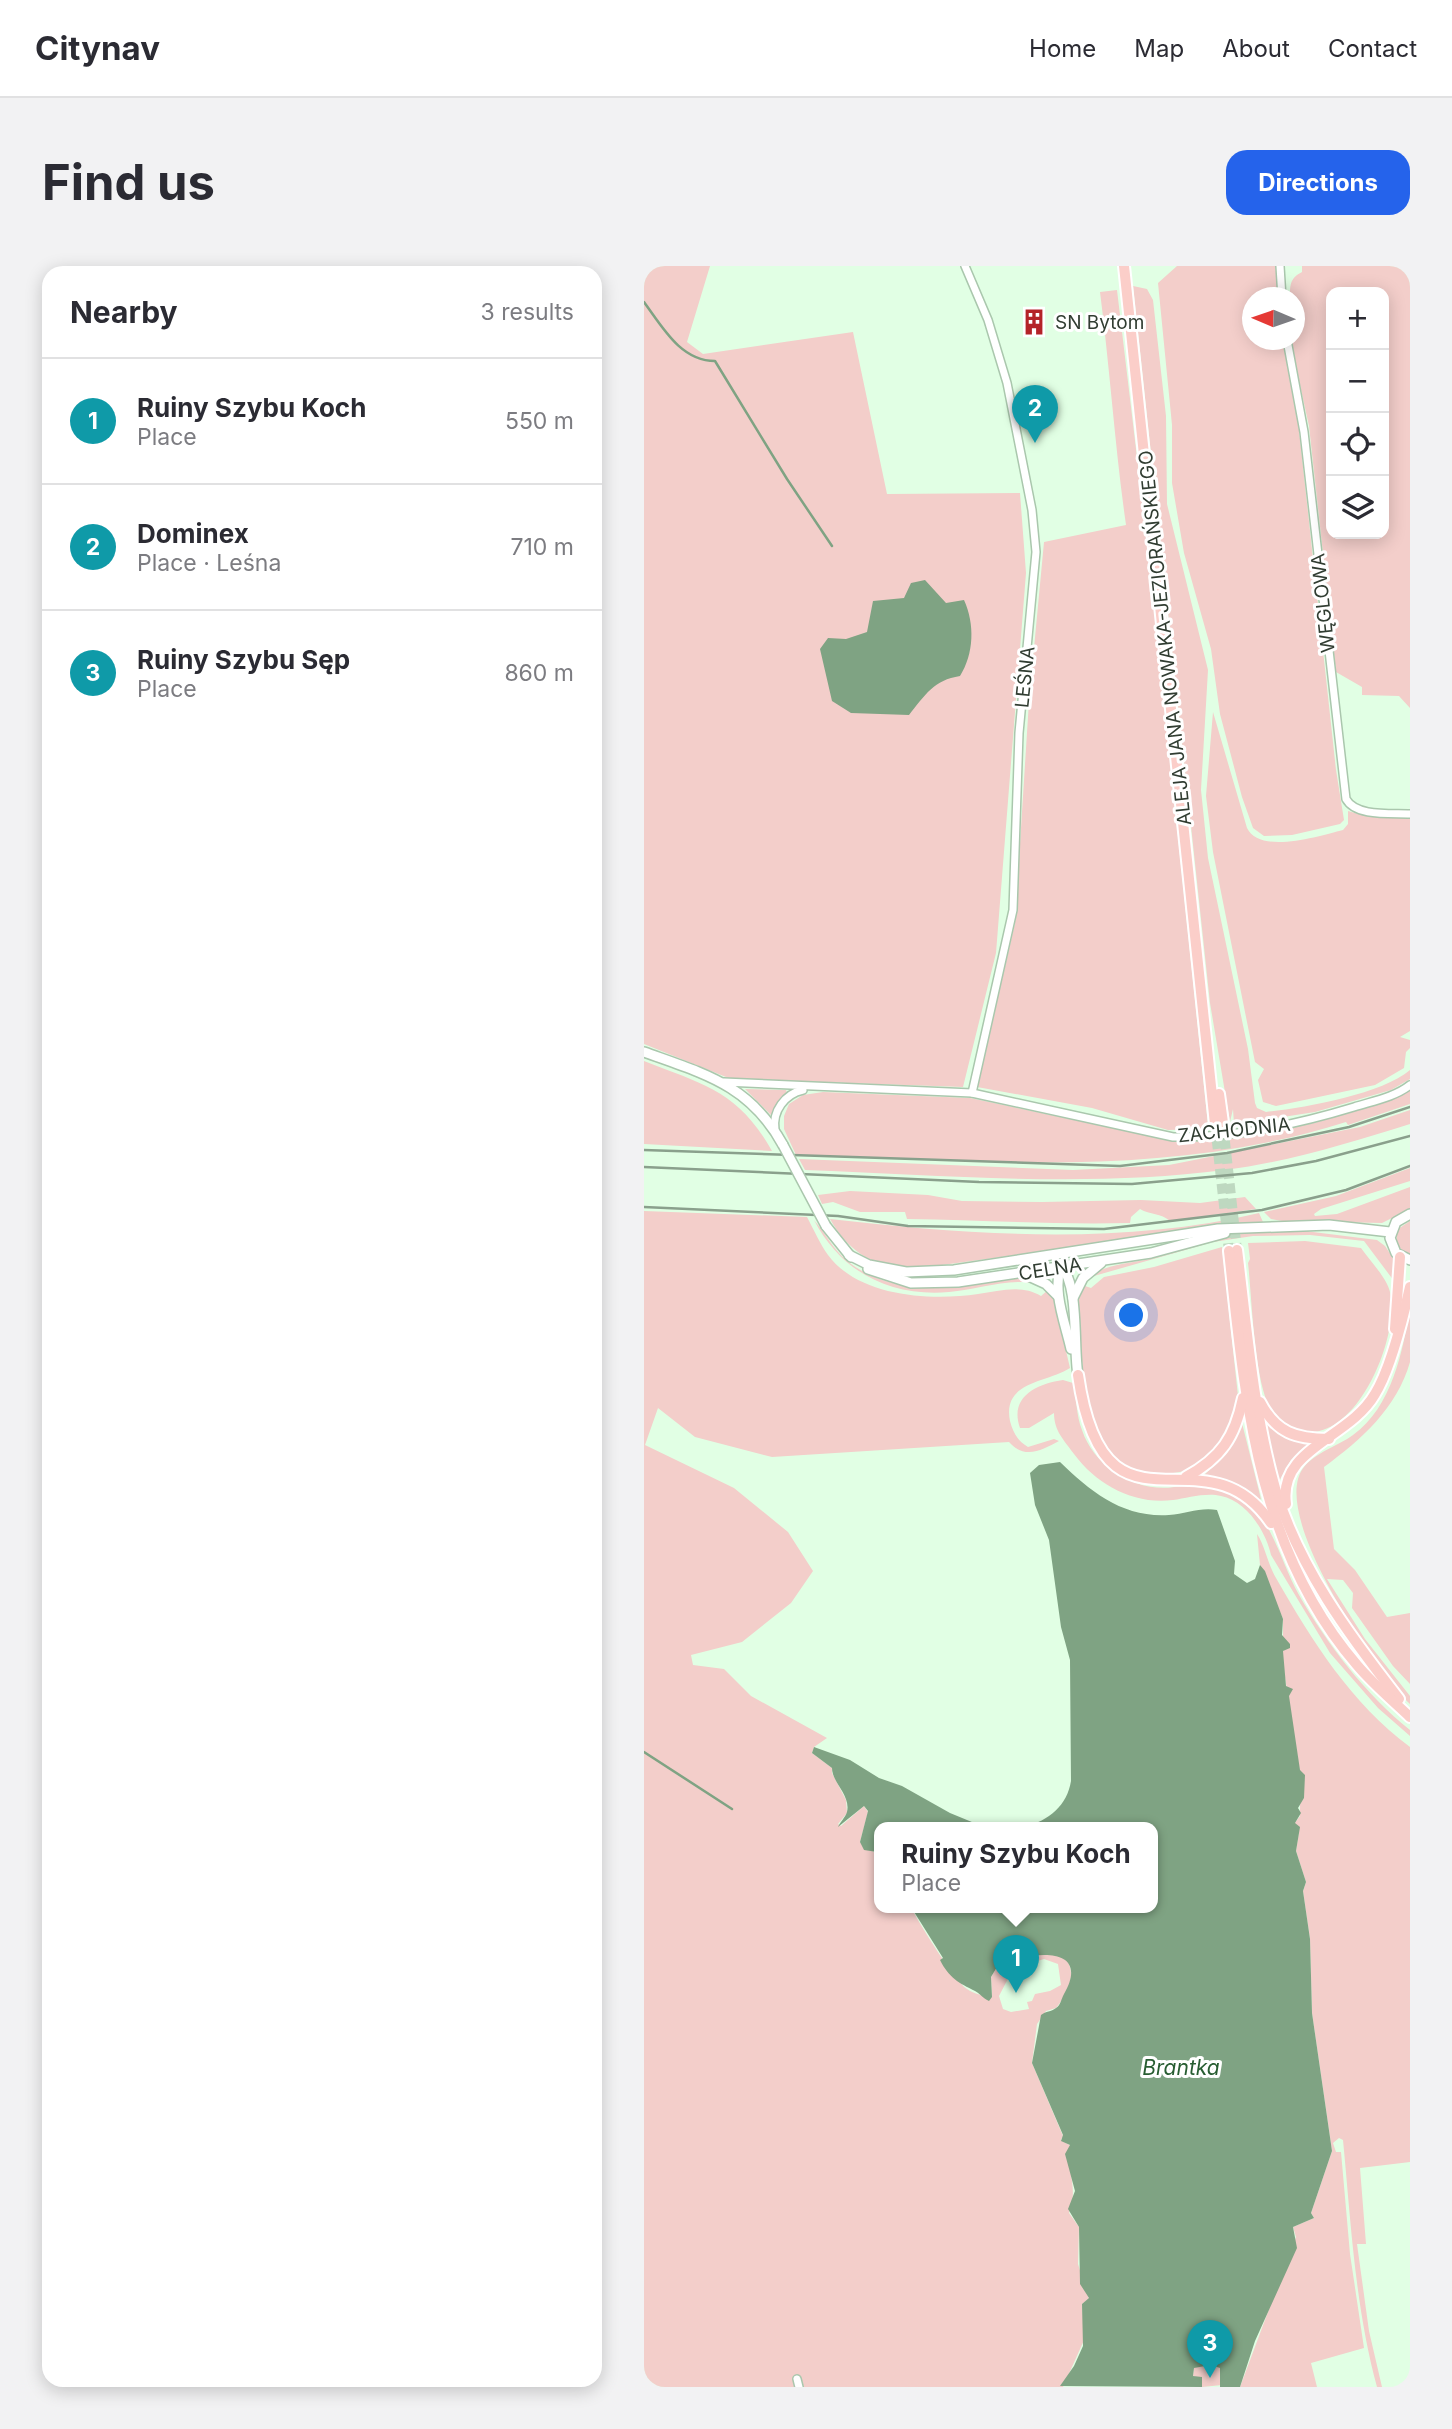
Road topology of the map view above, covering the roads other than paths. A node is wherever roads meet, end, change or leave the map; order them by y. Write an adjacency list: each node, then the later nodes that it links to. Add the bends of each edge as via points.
1 (965, 266): 11 (street, LEŚNA, via 1007,383 1036,552 1019,733 1013,910)
2 (1124, 266): 12 (main road, ALEJA JANA NOWAKA-JEZIORAŃSKIEGO)
3 (1280, 266): 4 (street)
4 (1281, 287)
5 (1289, 350): 6 (street, WĘGLOWA, via 1304,432 1346,799 1359,809)
6 (1410, 814)
7 (644, 1052): 8 (street)
8 (724, 1082): 10 (street, ZACHODNIA); 13 (street, via 760,1110)
9 (1410, 1085): 11 (street, ZACHODNIA, via 1309,1120 1187,1137 1148,1134)
10 (821, 1088): 11 (street, ZACHODNIA); 13 (street, via 795,1092 786,1099 776,1113)
11 (972, 1093)
12 (1219, 1123)
13 (775, 1131): 19 (street, CELNA, bridge, via 825,1226)
14 (1410, 1214): 16 (street)
15 (1254, 1226): 16 (street, CELNA, via 1329,1225); 18 (street, CELNA); 22 (street, CELNA)
16 (1390, 1232): 21 (street, via 1391,1243)
17 (1233, 1250): 30 (main road)
18 (1081, 1251): 20 (street, CELNA); 23 (street)
19 (849, 1255): 20 (street, CELNA, via 869,1265 906,1272); 24 (street, CELNA, via 872,1271 911,1283)
20 (1034, 1258): 23 (street)
21 (1405, 1259): 28 (main road)
22 (1105, 1261): 23 (street, CELNA); 27 (street, via 1083,1278)
23 (1061, 1265): 24 (street, CELNA); 26 (street); 27 (street)
24 (1019, 1274): 26 (street, via 1036,1278)
25 (1410, 1287): 28 (main road)
26 (1058, 1296): 29 (street)
27 (1073, 1298): 29 (street)
28 (1395, 1335): 31 (main road, via 1376,1394 1353,1422)
29 (1077, 1371): 32 (main road, via 1087,1423 1109,1460 1147,1480)
30 (1249, 1391): 31 (main road, via 1276,1426 1296,1437); 32 (main road, via 1222,1453); 33 (main road); 34 (main road, via 1260,1474)
31 (1329, 1439): 33 (main road, via 1306,1453 1290,1472 1284,1492)
32 (1182, 1479): 34 (main road, via 1223,1482 1238,1488 1256,1501)
33 (1291, 1531): 35 (main road, via 1338,1617)
34 (1279, 1534): 35 (main road, via 1331,1632 1357,1666)
35 (1410, 1714)

